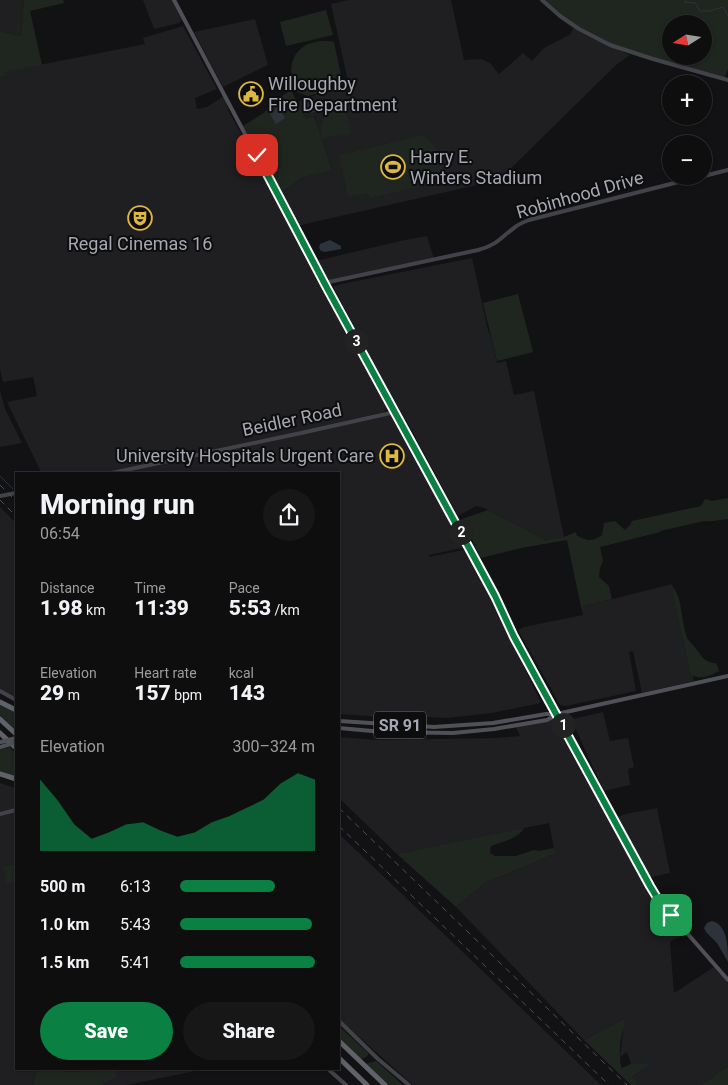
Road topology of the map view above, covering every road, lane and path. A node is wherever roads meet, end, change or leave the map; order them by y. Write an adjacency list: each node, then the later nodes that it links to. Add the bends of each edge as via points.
1 (174, 0): 7 (main road)
2 (542, 0): 3 (street, via 579,29 610,45)
3 (728, 80)
4 (728, 170): 5 (street, Robinhood Drive)
5 (712, 174)
6 (667, 185): 7 (street, Robinhood Drive, via 529,220 488,248)
7 (324, 283): 8 (main road)
8 (395, 412): 9 (street, Beidler Road); 17 (main road)
9 (116, 472)
10 (15, 493): 11 (street)
11 (0, 496)
12 (728, 676): 17 (main road, SR 91)
13 (0, 691): 14 (street)
14 (15, 699)
15 (0, 702): 16 (highway)
16 (15, 710)
17 (557, 714): 19 (main road, SR 91, via 434,727); 20 (main road, SR 91, via 547,720 453,733); 32 (main road, via 655,895)
18 (0, 719): 22 (highway)
19 (340, 721)
20 (340, 728)
21 (0, 733): 27 (highway)
22 (15, 735)
23 (15, 736): 24 (main road, bridge)
24 (0, 742)
25 (15, 743): 26 (main road, bridge)
26 (0, 747)
27 (15, 747)
28 (0, 774): 29 (highway)
29 (15, 780)
30 (15, 810): 31 (street)
31 (0, 814)
32 (728, 980)
33 (340, 1022): 40 (street)
34 (340, 1042): 39 (highway)
35 (340, 1059): 38 (highway)
36 (329, 1070): 37 (street)
37 (346, 1085)
38 (368, 1085)
39 (385, 1085)
40 (409, 1085)

